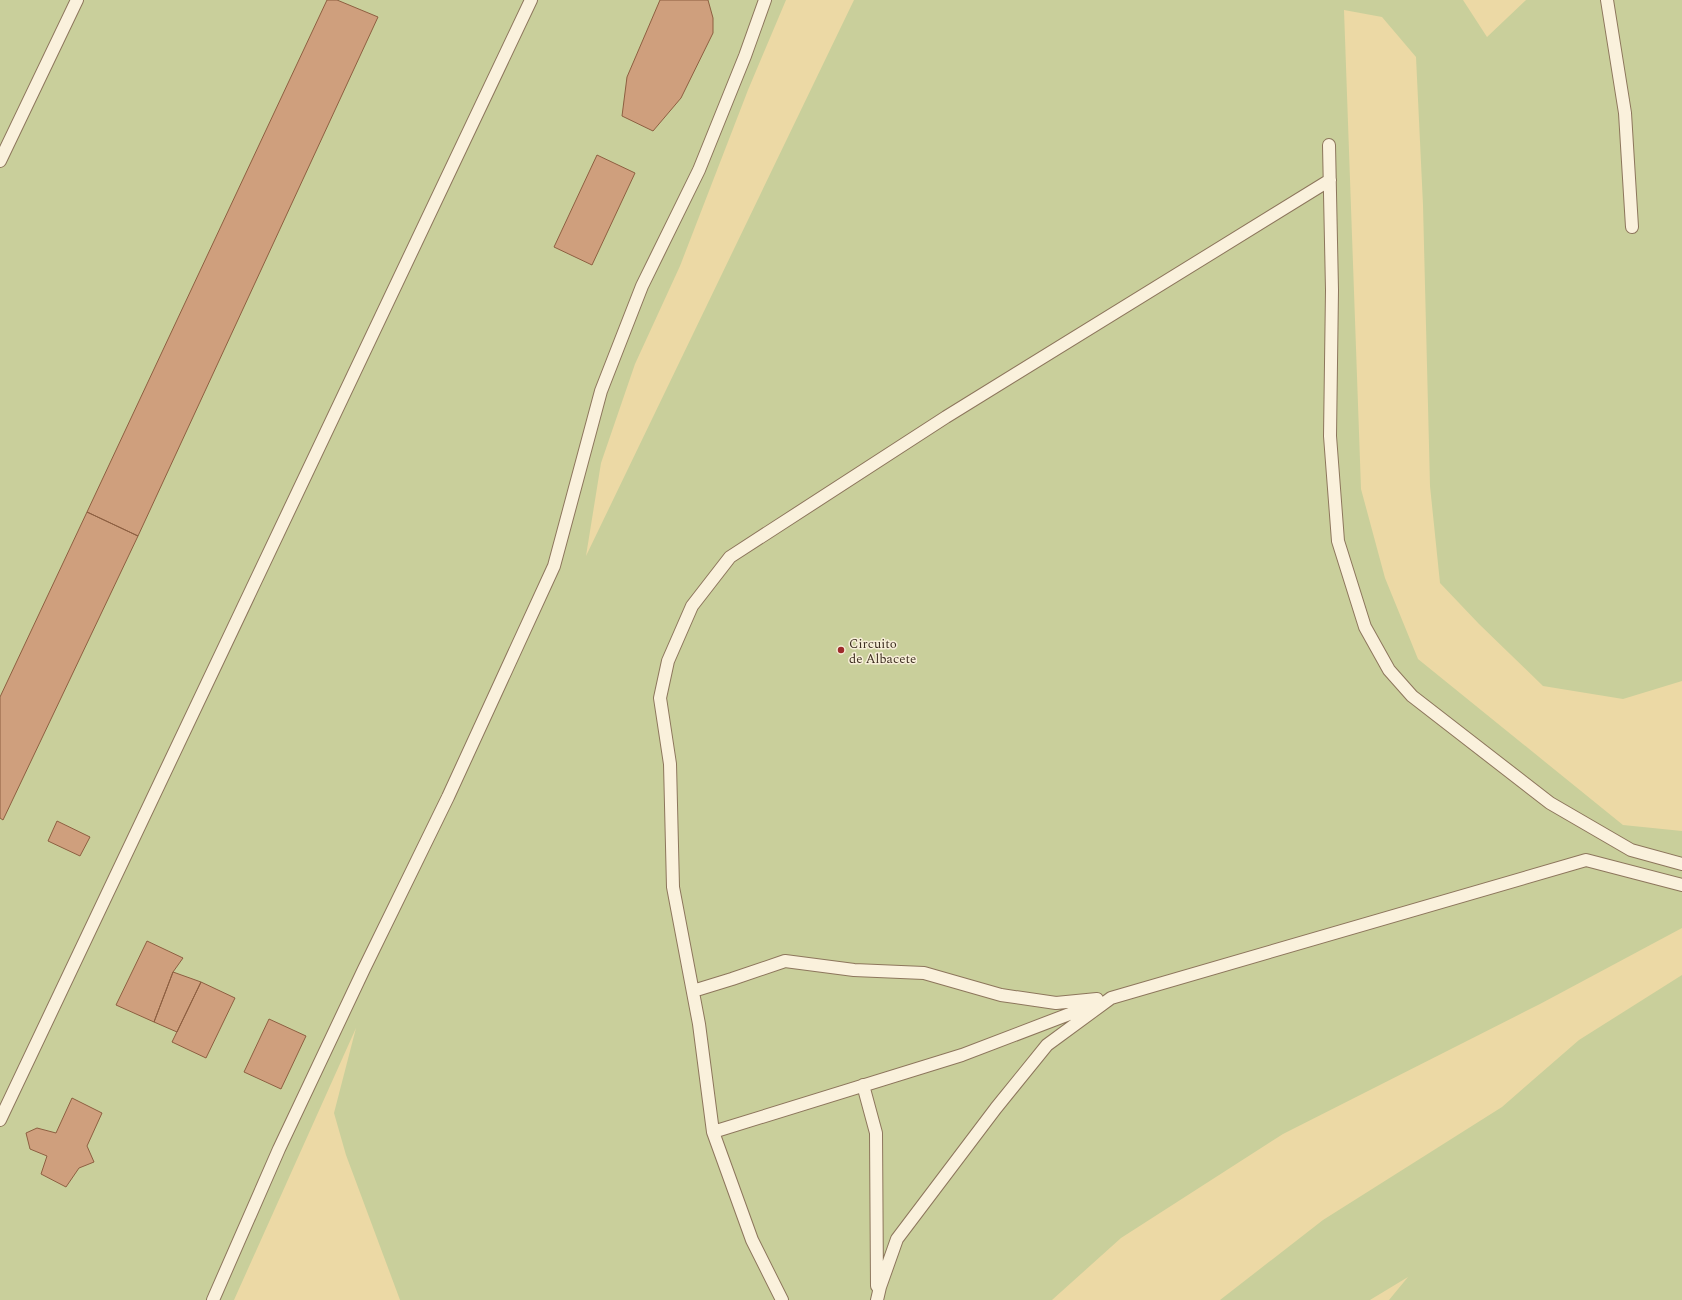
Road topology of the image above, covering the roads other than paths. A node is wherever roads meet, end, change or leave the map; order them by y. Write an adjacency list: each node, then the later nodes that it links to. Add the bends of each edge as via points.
1 (77, 0): 6 (lane)
2 (531, 0): 14 (lane)
3 (765, 0): 16 (lane, via 699,170 642,286 601,391 554,566 448,797 279,1150)
4 (1607, 0): 8 (lane, via 1625,113)
5 (1330, 145): 7 (lane)
6 (0, 161)
7 (1330, 180): 9 (lane, via 1330,436 1338,541 1365,627 1389,670 1412,696 1550,802 1631,850); 11 (lane, via 946,418 730,557 692,606 668,661 660,698 670,764 673,887)
8 (1632, 227)
9 (1682, 864)
10 (1682, 885): 12 (lane, via 1586,860)
11 (693, 991): 12 (lane, via 785,961 854,970 924,973 1001,995 1056,1003); 15 (lane)
12 (1110, 998): 13 (lane, via 962,1055); 18 (lane, via 1047,1045 996,1108 897,1240)
13 (863, 1085): 15 (lane); 18 (lane, via 876,1133)
14 (0, 1120)
15 (713, 1132): 17 (lane, via 752,1240)
16 (213, 1300)
17 (782, 1300)
18 (877, 1300)

